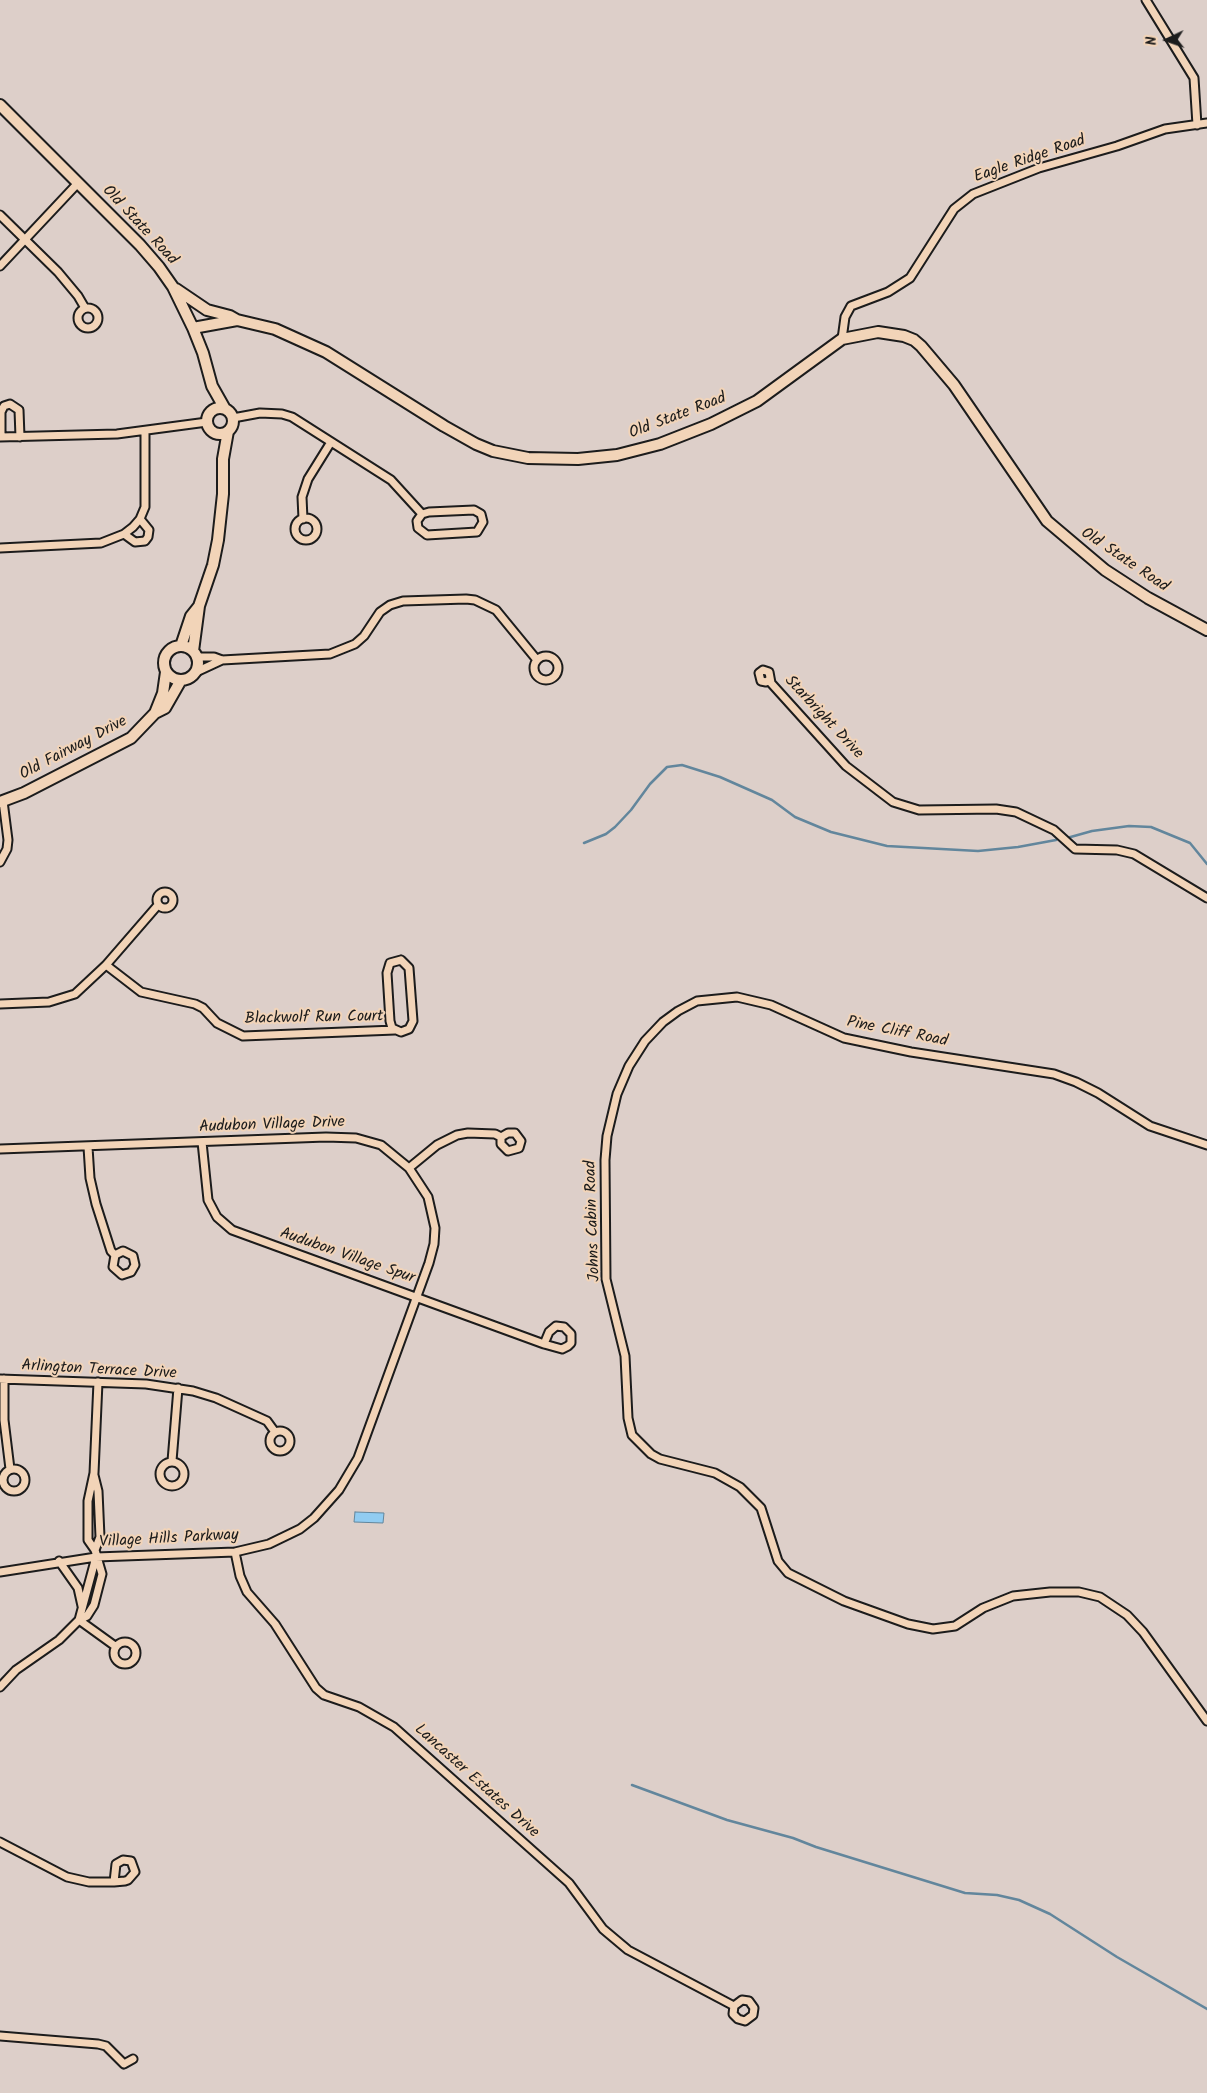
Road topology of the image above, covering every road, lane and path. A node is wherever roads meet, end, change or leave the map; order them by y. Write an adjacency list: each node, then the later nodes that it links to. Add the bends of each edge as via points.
1 (1146, 0): 4 (street, via 1194,78)
2 (0, 105): 5 (street, Old State Road)
3 (1207, 123): 4 (street, Eagle Ridge Road)
4 (1197, 125): 13 (street, Eagle Ridge Road, via 1165,129 1039,168 972,194 954,209 910,278 888,292 851,306 844,317)
5 (78, 183): 7 (street); 9 (street, Old State Road, via 140,245)
6 (0, 215): 7 (street)
7 (26, 240): 8 (street); 10 (street, via 62,277)
8 (0, 266)
9 (173, 286): 11 (street, via 207,310); 12 (street, Old State Road)
10 (84, 308)
11 (237, 320): 12 (street, Old State Road); 13 (street, Old State Road, via 276,329 300,339 460,436 493,451 528,458 578,459 617,455 660,444 757,401)
12 (193, 328): 14 (street)
13 (842, 339): 32 (street, Old State Road, via 878,332 914,340 954,385 1046,521 1105,570)
14 (212, 386): 15 (street); 16 (street)
15 (226, 409): 16 (street, via 218,408); 17 (street)
16 (211, 412): 18 (street)
17 (233, 418): 20 (street); 24 (street, via 260,413 282,414)
18 (207, 422): 19 (street); 21 (street)
19 (145, 431): 22 (street, via 88,436); 27 (street, via 146,492)
20 (228, 431): 21 (street); 25 (street)
21 (213, 432): 25 (street)
22 (20, 436): 23 (street); 23 (street, via 19,410 10,404 1,412)
23 (1, 438)
24 (331, 442): 26 (street, via 391,480); 28 (street, via 308,479 302,497)
25 (223, 459): 31 (street, via 218,540)
26 (422, 514): 26 (street, via 417,521 418,528 427,535 477,532 483,522 481,514 474,510)
27 (140, 519): 29 (street); 29 (street, via 149,530 145,541 135,542)
28 (303, 519)
29 (124, 534): 30 (street, via 101,543)
30 (0, 548)
31 (199, 606): 33 (street, via 191,616); 34 (street)
32 (1207, 630)
33 (181, 646): 34 (street); 37 (street, via 166,654)
34 (195, 654): 35 (street); 38 (street, via 198,664)
35 (222, 660): 36 (street, via 330,654 355,644 380,612 390,605 403,601 466,599 496,610); 38 (street)
36 (537, 660)
37 (166, 672): 40 (street, via 170,677); 41 (street, Old Fairway Drive)
38 (194, 674): 40 (street)
39 (770, 679): 44 (street, Starbright Drive, via 831,752 893,802 919,810 996,809 1016,812 1054,830 1075,849 1117,850 1134,854)
40 (181, 680): 41 (street, Old Fairway Drive, via 165,708)
41 (155, 714): 42 (street, Old Fairway Drive, via 131,738 24,794)
42 (1, 802): 43 (street, via 8,840)
43 (0, 862)
44 (1207, 898)
45 (158, 905): 46 (street)
46 (106, 965): 47 (street, via 81,989 66,998 50,1002); 48 (street, Blackwolf Run Court, via 141,992 196,1004 235,1034)
47 (0, 1004)
48 (395, 1030): 48 (street, Blackwolf Run Court, via 405,1032 413,1021 410,968 401,960 390,963 387,971 390,1021)
49 (617, 1094): 52 (street, Pine Cliff Road, via 629,1066 645,1041 663,1022 698,1001 737,997 771,1005 844,1038 1054,1074 1098,1093 1150,1126); 75 (street, Johns Cabin Road, via 605,1160 606,1279 625,1356 632,1435 660,1459 715,1473 740,1487 761,1508 778,1561 788,1573 844,1602 908,1624 934,1629 955,1626 984,1608 1013,1596 1079,1592 1100,1597 1127,1615 1143,1632)
50 (501, 1138): 55 (street, via 491,1133 457,1135 437,1144)
51 (202, 1142): 53 (street, Audubon Village Drive); 55 (street, Audubon Village Drive, via 350,1137 381,1145); 57 (street, Audubon Village Spur, via 208,1200 224,1225 241,1234)
52 (1207, 1145)
53 (88, 1147): 54 (street, Audubon Village Drive); 56 (street, via 96,1204)
54 (0, 1148)
55 (409, 1168): 57 (street, Audubon Village Drive, via 428,1198 435,1228 431,1257)
56 (115, 1255)
57 (418, 1296): 58 (street, Audubon Village Spur); 62 (street, Audubon Village Drive)
58 (544, 1344)
59 (2, 1379): 60 (street, Arlington Terrace Drive); 65 (street)
60 (98, 1382): 61 (street, Arlington Terrace Drive); 66 (street)
61 (178, 1388): 63 (street, Arlington Terrace Drive, via 234,1406 267,1422); 64 (street)
62 (369, 1426): 67 (street, Village Hills Parkway, via 348,1476 314,1518 300,1529 269,1544)
63 (275, 1432)
64 (172, 1461)
65 (10, 1469)
66 (94, 1474): 68 (street, via 100,1536); 68 (street, via 88,1501 88,1540)
67 (235, 1552): 68 (street, Village Hills Parkway); 78 (street, Lancaster Estates Drive, via 247,1592 274,1624 316,1688 324,1695 359,1707 394,1727 569,1883 603,1929 628,1950)
68 (96, 1554): 69 (street, Village Hills Parkway); 71 (street); 72 (street, via 102,1570 101,1583 94,1605 87,1616)
69 (59, 1561): 70 (street, Village Hills Parkway); 71 (street, via 78,1588)
70 (0, 1572)
71 (82, 1606): 72 (street)
72 (79, 1620): 73 (street); 74 (street, via 64,1636 16,1670)
73 (115, 1646)
74 (0, 1687)
75 (1207, 1721)
76 (0, 1842): 77 (street, via 73,1879)
77 (114, 1882): 77 (street, via 114,1867 123,1860 131,1861 135,1868 134,1876)
78 (734, 2006)
79 (0, 2036): 80 (street, via 98,2044 106,2046 124,2064)
80 (133, 2059)

